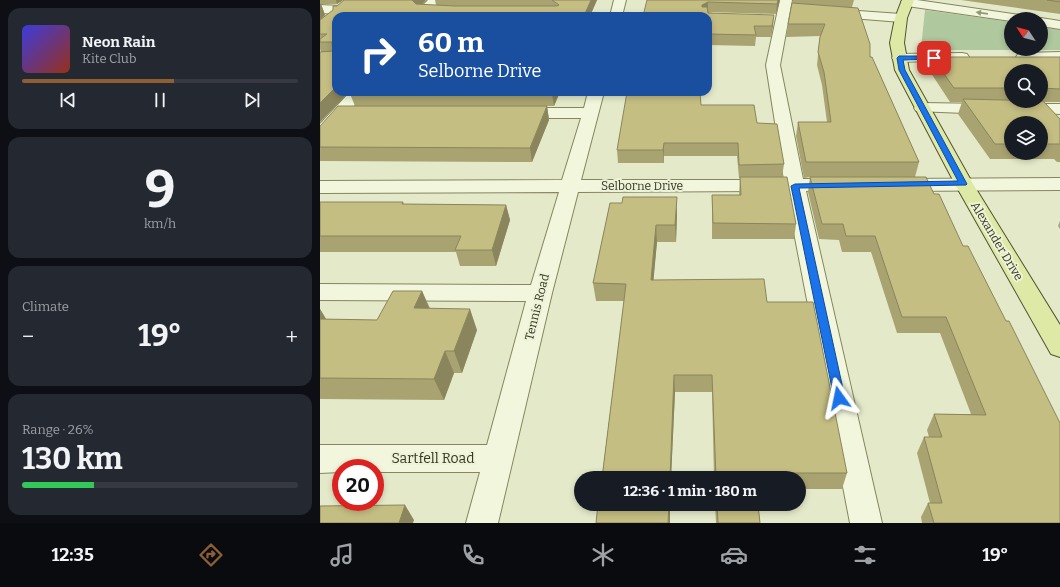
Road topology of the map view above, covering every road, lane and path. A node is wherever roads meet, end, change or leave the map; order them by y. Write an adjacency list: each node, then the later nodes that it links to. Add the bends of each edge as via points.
1 (352, 0): 6 (main road)
2 (435, 0): 9 (street, via 423,11)
3 (620, 0): 10 (street)
4 (907, 1): 13 (street, one-way to 4); 15 (main road, Alexander Drive)
5 (320, 9): 6 (street)
6 (340, 10): 8 (main road)
7 (800, 10): 11 (street)
8 (338, 12)
9 (453, 12)
10 (617, 12)
11 (780, 12): 36 (street, via 773,65)
12 (815, 12): 15 (street)
13 (1004, 16)
14 (332, 17): 16 (main road)
15 (901, 18): 22 (main road, Alexander Drive, via 897,43)
16 (325, 23)
17 (1048, 23): 18 (street)
18 (1060, 25)
19 (1060, 56): 21 (street)
20 (974, 57): 22 (street)
21 (1013, 57)
22 (899, 58): 25 (main road, Alexander Drive, via 902,70)
23 (354, 96): 26 (street)
24 (593, 102): 28 (street); 35 (street, Tennis Road)
25 (922, 108): 29 (street, via 1043,109); 31 (main road, Alexander Drive)
26 (339, 113): 27 (street); 30 (street)
27 (362, 113)
28 (504, 113)
29 (1058, 116)
30 (320, 134)
31 (964, 184): 32 (street); 34 (street); 40 (main road, Alexander Drive)
32 (1060, 184)
33 (857, 185): 36 (street, Selborne Drive)
34 (881, 185)
35 (569, 186): 36 (street, Selborne Drive); 37 (street, Selborne Drive); 39 (street, Tennis Road)
36 (795, 186): 44 (street)
37 (320, 187)
38 (320, 292): 39 (street)
39 (540, 292): 41 (street, Tennis Road)
40 (1060, 347)
41 (499, 458): 42 (street, Sartfell Road); 43 (street, Tennis Road)
42 (320, 459)
43 (482, 523)
44 (866, 523)

